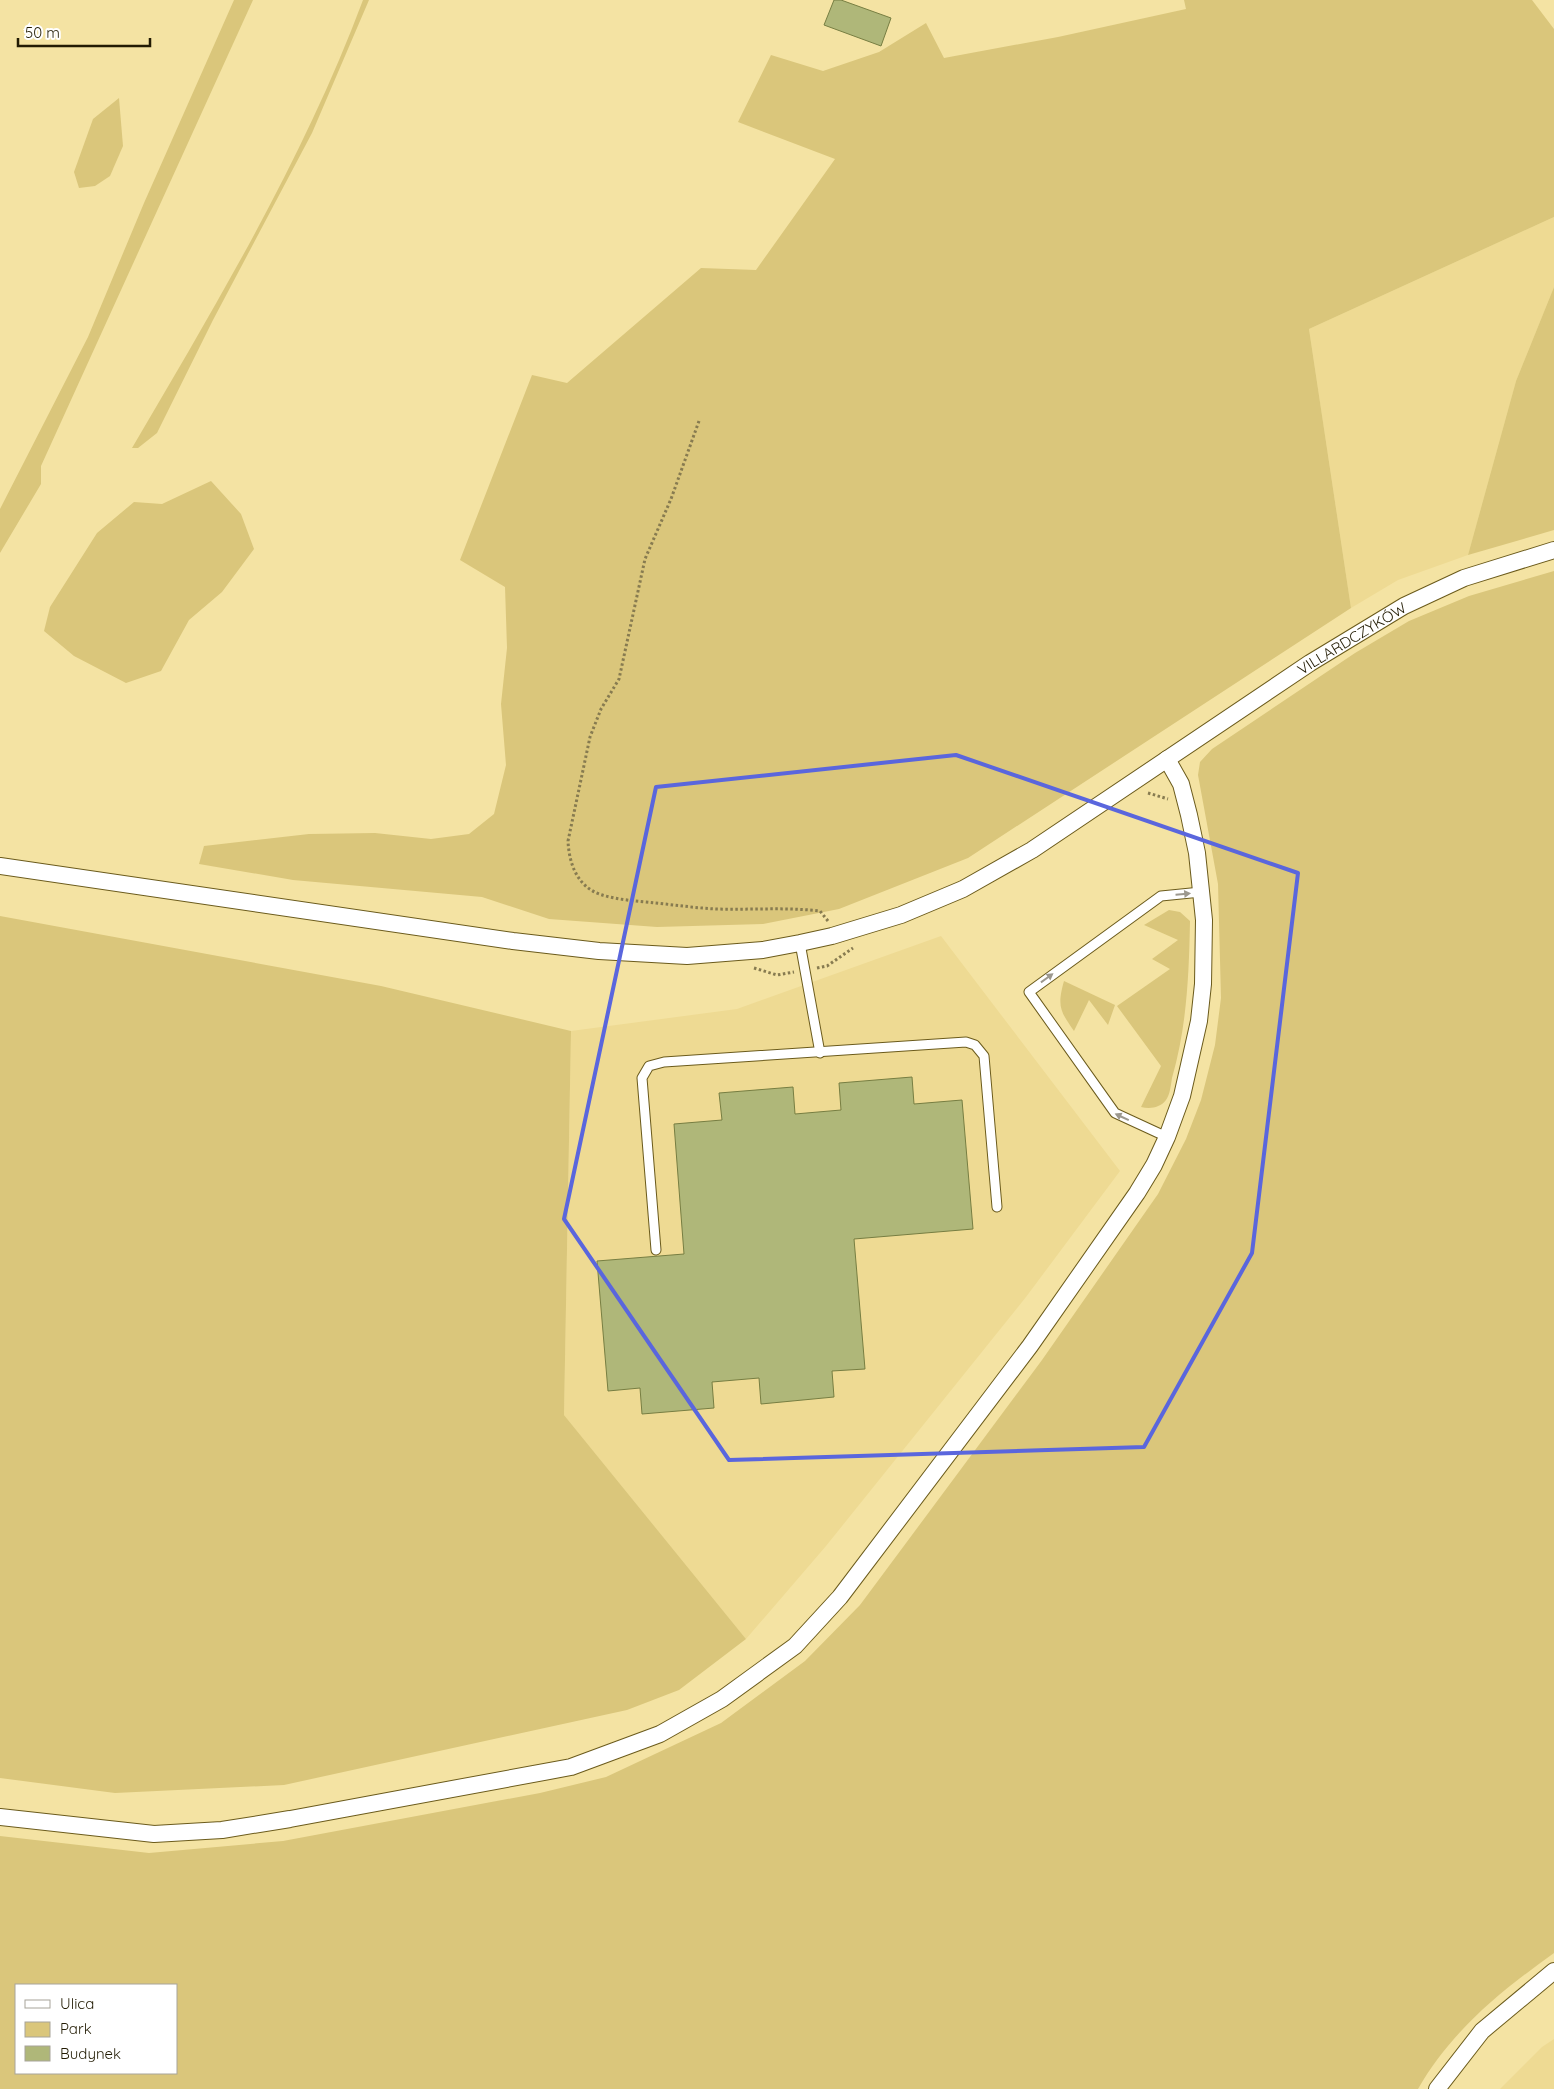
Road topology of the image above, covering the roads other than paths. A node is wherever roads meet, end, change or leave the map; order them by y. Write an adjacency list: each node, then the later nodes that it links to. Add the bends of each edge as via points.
1 (1554, 550): 2 (street, VILLARDCZYKÓW, via 1464,578 1404,606 1350,637)
2 (1167, 759): 4 (street, via 1183,792 1197,853); 5 (street, VILLARDCZYKÓW, via 1032,850 963,889 901,915 830,929)
3 (0, 866): 5 (street, VILLARDCZYKÓW, via 599,951 687,956 763,950)
4 (1201, 892): 7 (street, via 1204,956 1199,1022 1182,1096); 7 (lane, one-way to 4, via 1115,1113 1029,992 1161,896)
5 (800, 943): 6 (lane)
6 (820, 1053): 8 (lane, via 966,1042 975,1045 984,1056); 9 (lane, via 664,1062 649,1066 642,1078)
7 (1166, 1137): 10 (street, via 1154,1166 1137,1193 1030,1346 840,1597 795,1646 722,1699 660,1734 571,1767 290,1819 222,1830 154,1834)
8 (997, 1207)
9 (656, 1250)
10 (0, 1817)
11 (1554, 1971): 12 (street, via 1482,2031)
12 (1437, 2089)

